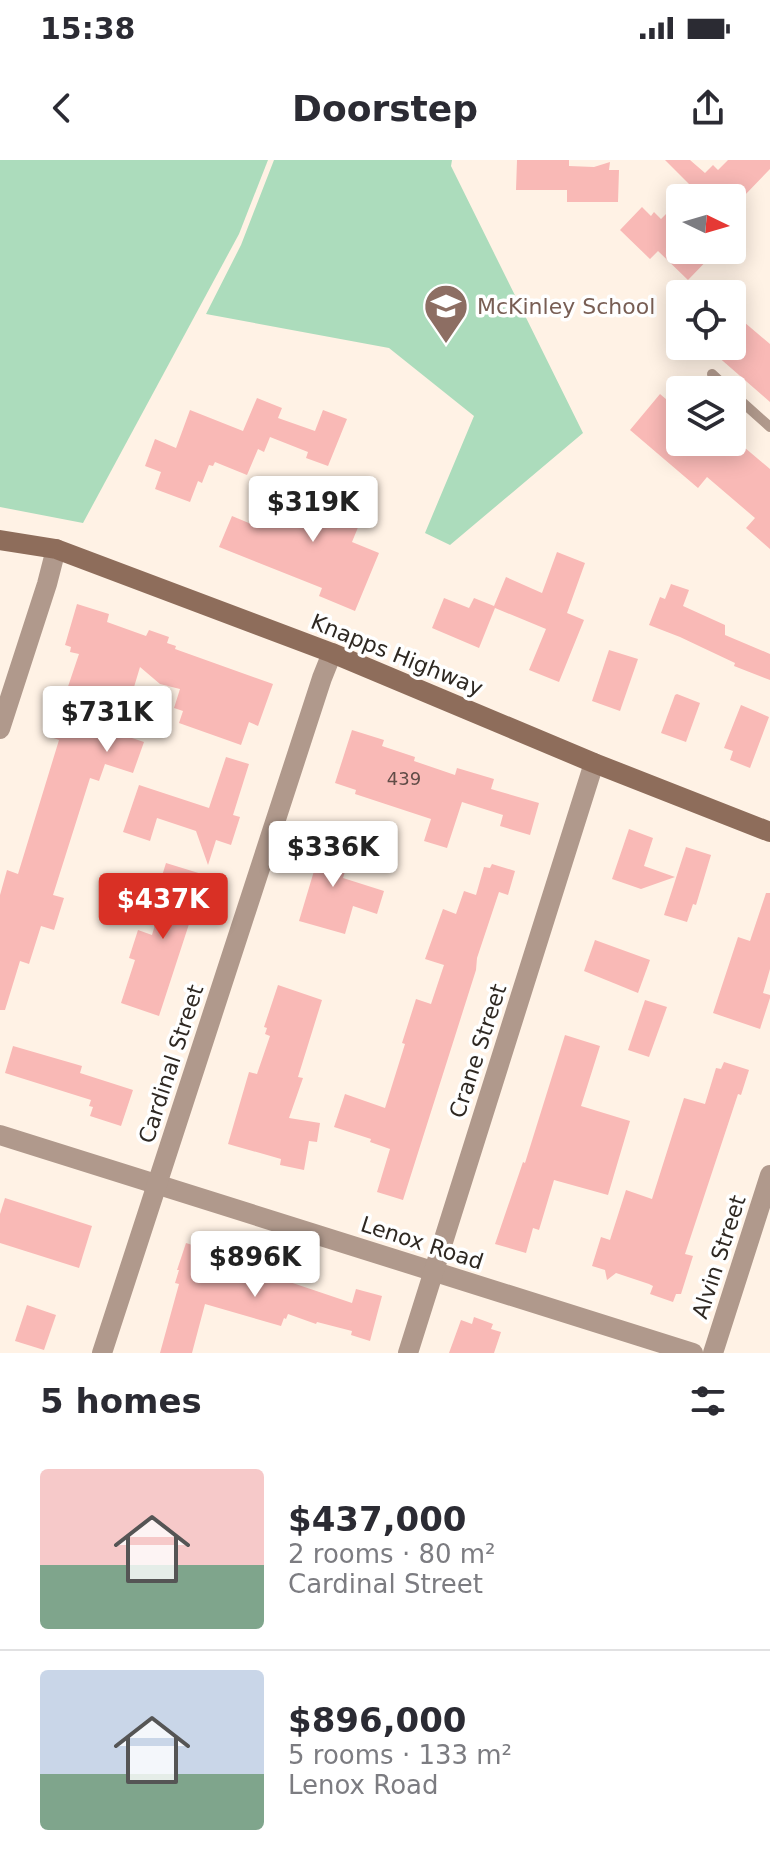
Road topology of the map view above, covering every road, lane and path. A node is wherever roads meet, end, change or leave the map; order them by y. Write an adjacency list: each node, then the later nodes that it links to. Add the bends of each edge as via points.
1 (746, 405): 2 (lane)
2 (770, 427)
3 (0, 540): 4 (street, Knapps Highway)
4 (56, 549): 5 (street, Knapps Highway); 6 (street)
5 (332, 653): 7 (street, Knapps Highway); 11 (street, Cardinal Street)
6 (0, 729)
7 (594, 763): 8 (street, Knapps Highway); 12 (street, Crane Street)
8 (770, 832)
9 (0, 1135): 11 (street, Lenox Road)
10 (770, 1175): 16 (street, Alvin Street)
11 (158, 1183): 12 (street, Lenox Road); 13 (street, Cardinal Street)
12 (433, 1273): 14 (street, Crane Street); 15 (street, Lenox Road)
13 (102, 1353)
14 (408, 1353)
15 (693, 1353)
16 (713, 1353)

